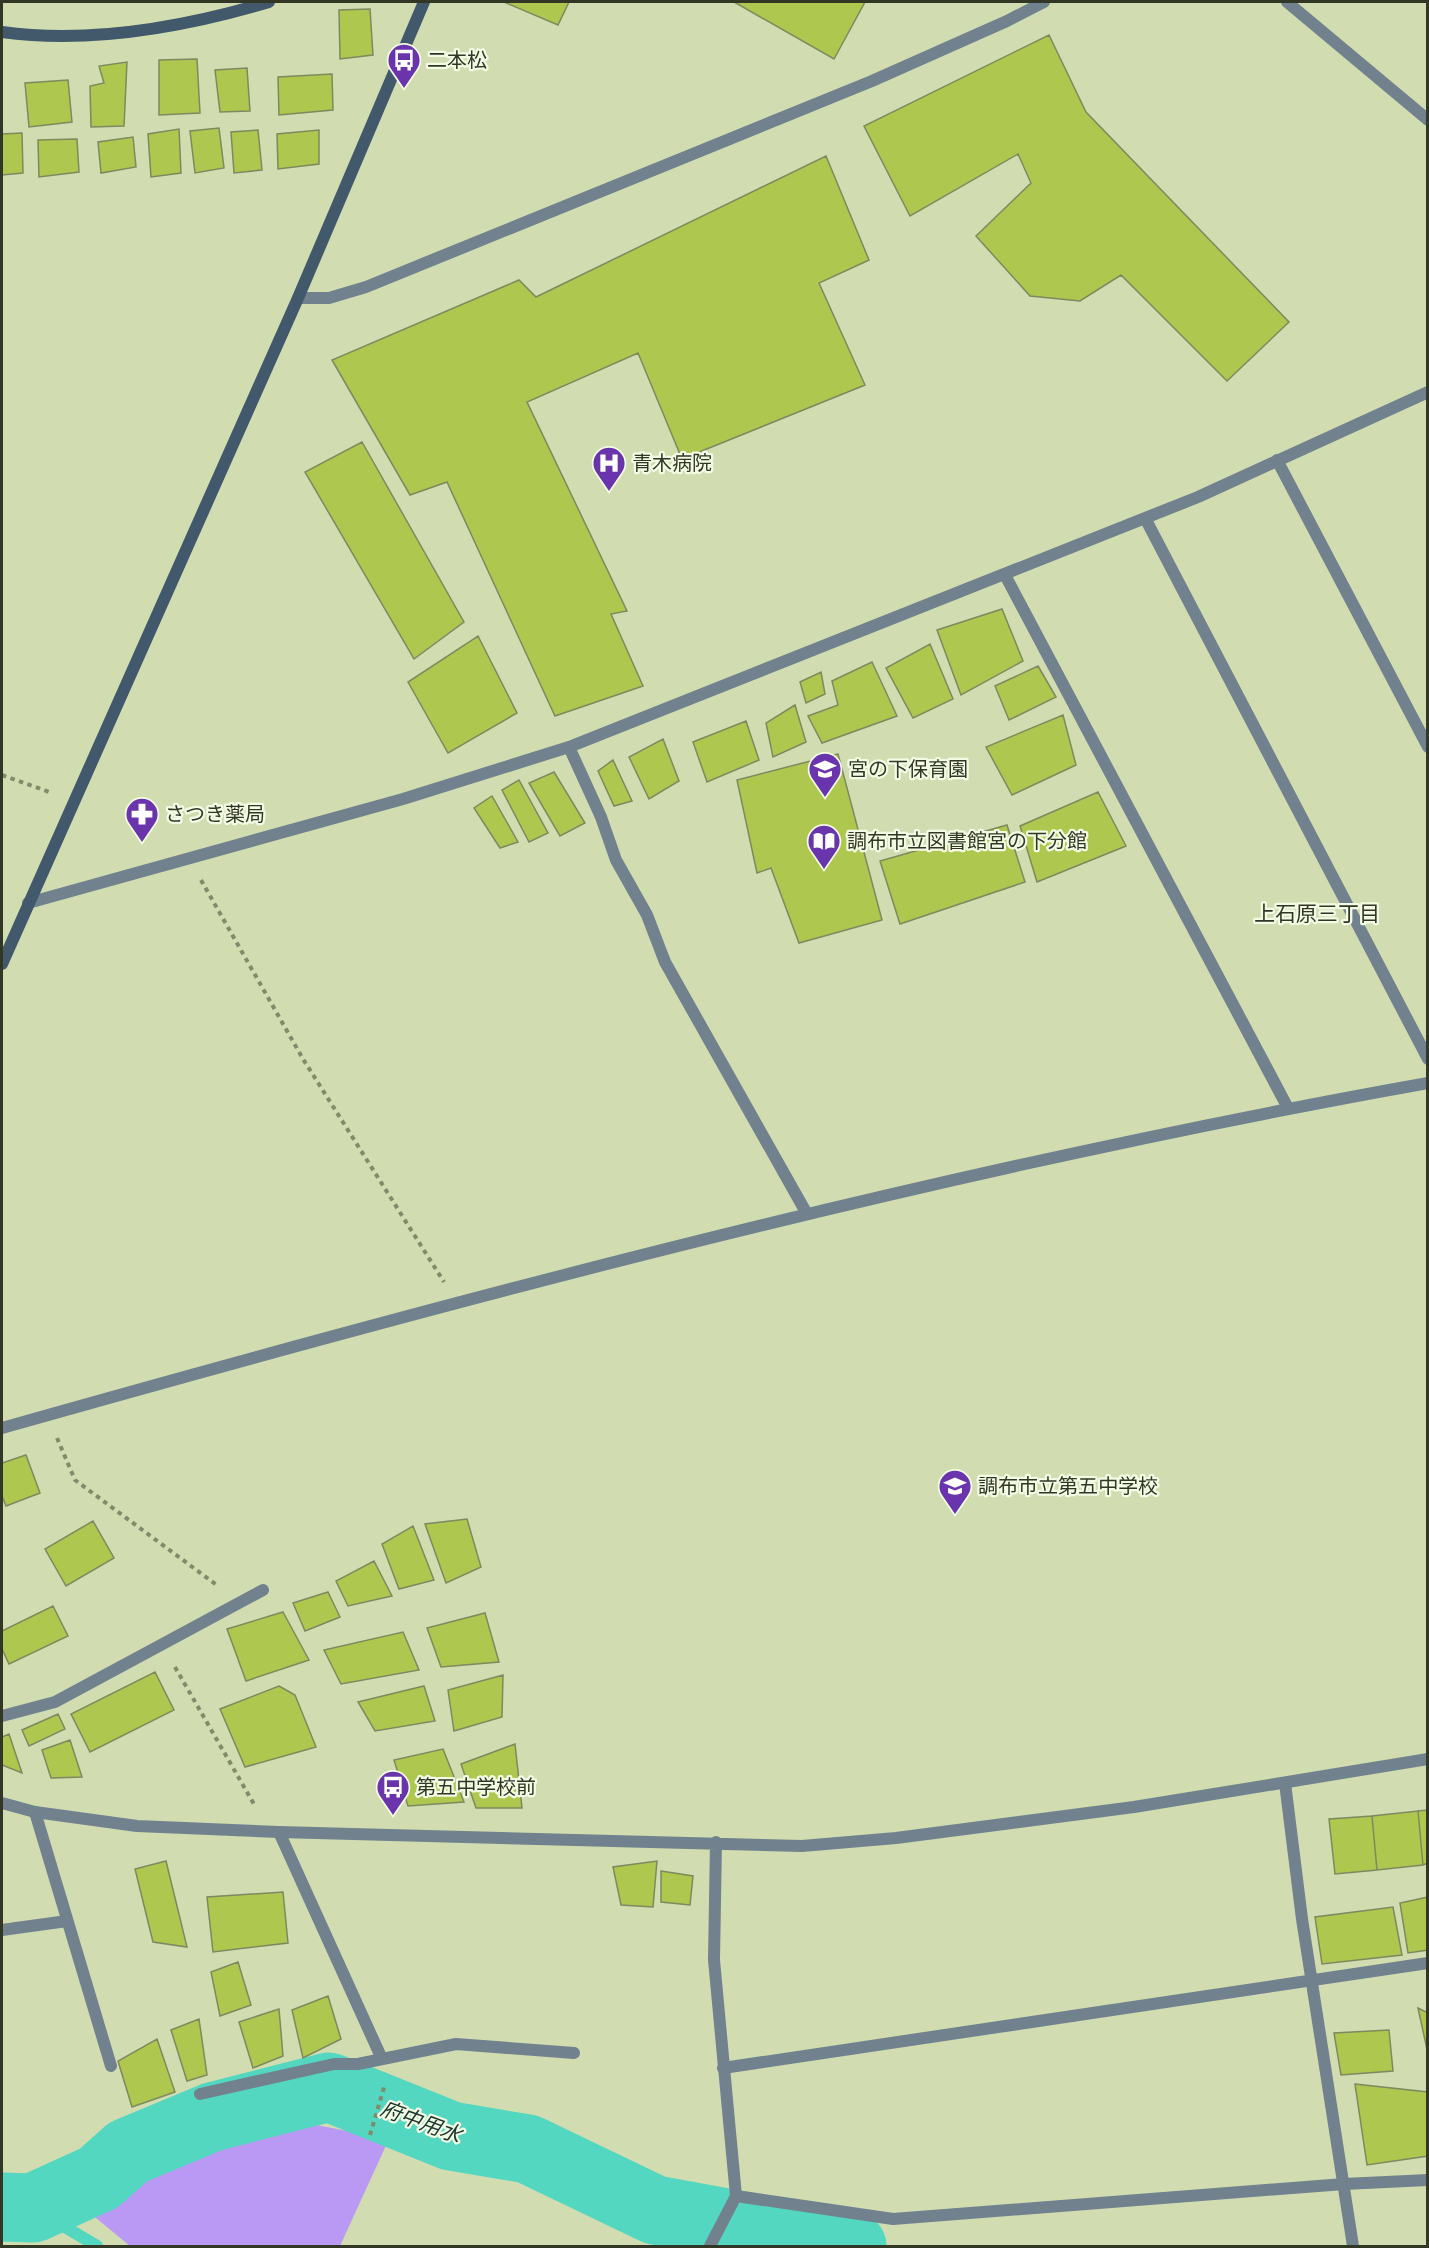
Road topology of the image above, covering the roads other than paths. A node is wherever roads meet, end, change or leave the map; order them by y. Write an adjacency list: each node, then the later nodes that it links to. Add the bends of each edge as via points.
1 (269, 2): 5 (street, via 139,30 41,38)
2 (424, 2): 7 (street)
3 (1044, 2): 7 (street, via 872,81 366,287 329,298)
4 (1287, 2): 6 (street)
5 (2, 32)
6 (1428, 120)
7 (298, 298): 14 (street)
8 (1428, 392): 9 (street)
9 (1277, 460): 10 (street); 13 (street)
10 (1145, 518): 11 (street); 16 (street)
11 (1005, 575): 12 (street); 18 (street)
12 (568, 747): 14 (street, via 403,799); 19 (street, via 665,962)
13 (1428, 747)
14 (28, 903): 15 (street)
15 (2, 964)
16 (1428, 1059)
17 (1428, 1083): 18 (street)
18 (1288, 1108): 19 (street)
19 (807, 1214): 20 (street, via 457,1303)
20 (2, 1428)
21 (263, 1590): 22 (street, via 55,1702)
22 (2, 1716)
23 (1428, 1759): 24 (street)
24 (1285, 1782): 28 (street, via 1134,1807 896,1838 802,1846); 32 (street)
25 (2, 1803): 26 (street)
26 (35, 1812): 27 (street, via 137,1826); 29 (street)
27 (274, 1832): 28 (street); 34 (street)
28 (716, 1842): 36 (street, via 714,1960)
29 (67, 1921): 30 (street); 35 (street)
30 (2, 1930)
31 (1428, 1963): 32 (street)
32 (1312, 1980): 36 (street); 39 (street)
33 (574, 2054): 34 (street, via 456,2044)
34 (382, 2059): 37 (street, via 334,2064)
35 (111, 2066)
36 (723, 2068): 40 (street)
37 (200, 2094)
38 (1428, 2180): 39 (street)
39 (1344, 2184): 40 (street, via 893,2219); 42 (street)
40 (736, 2196): 41 (street)
41 (712, 2243)
42 (1353, 2247)

